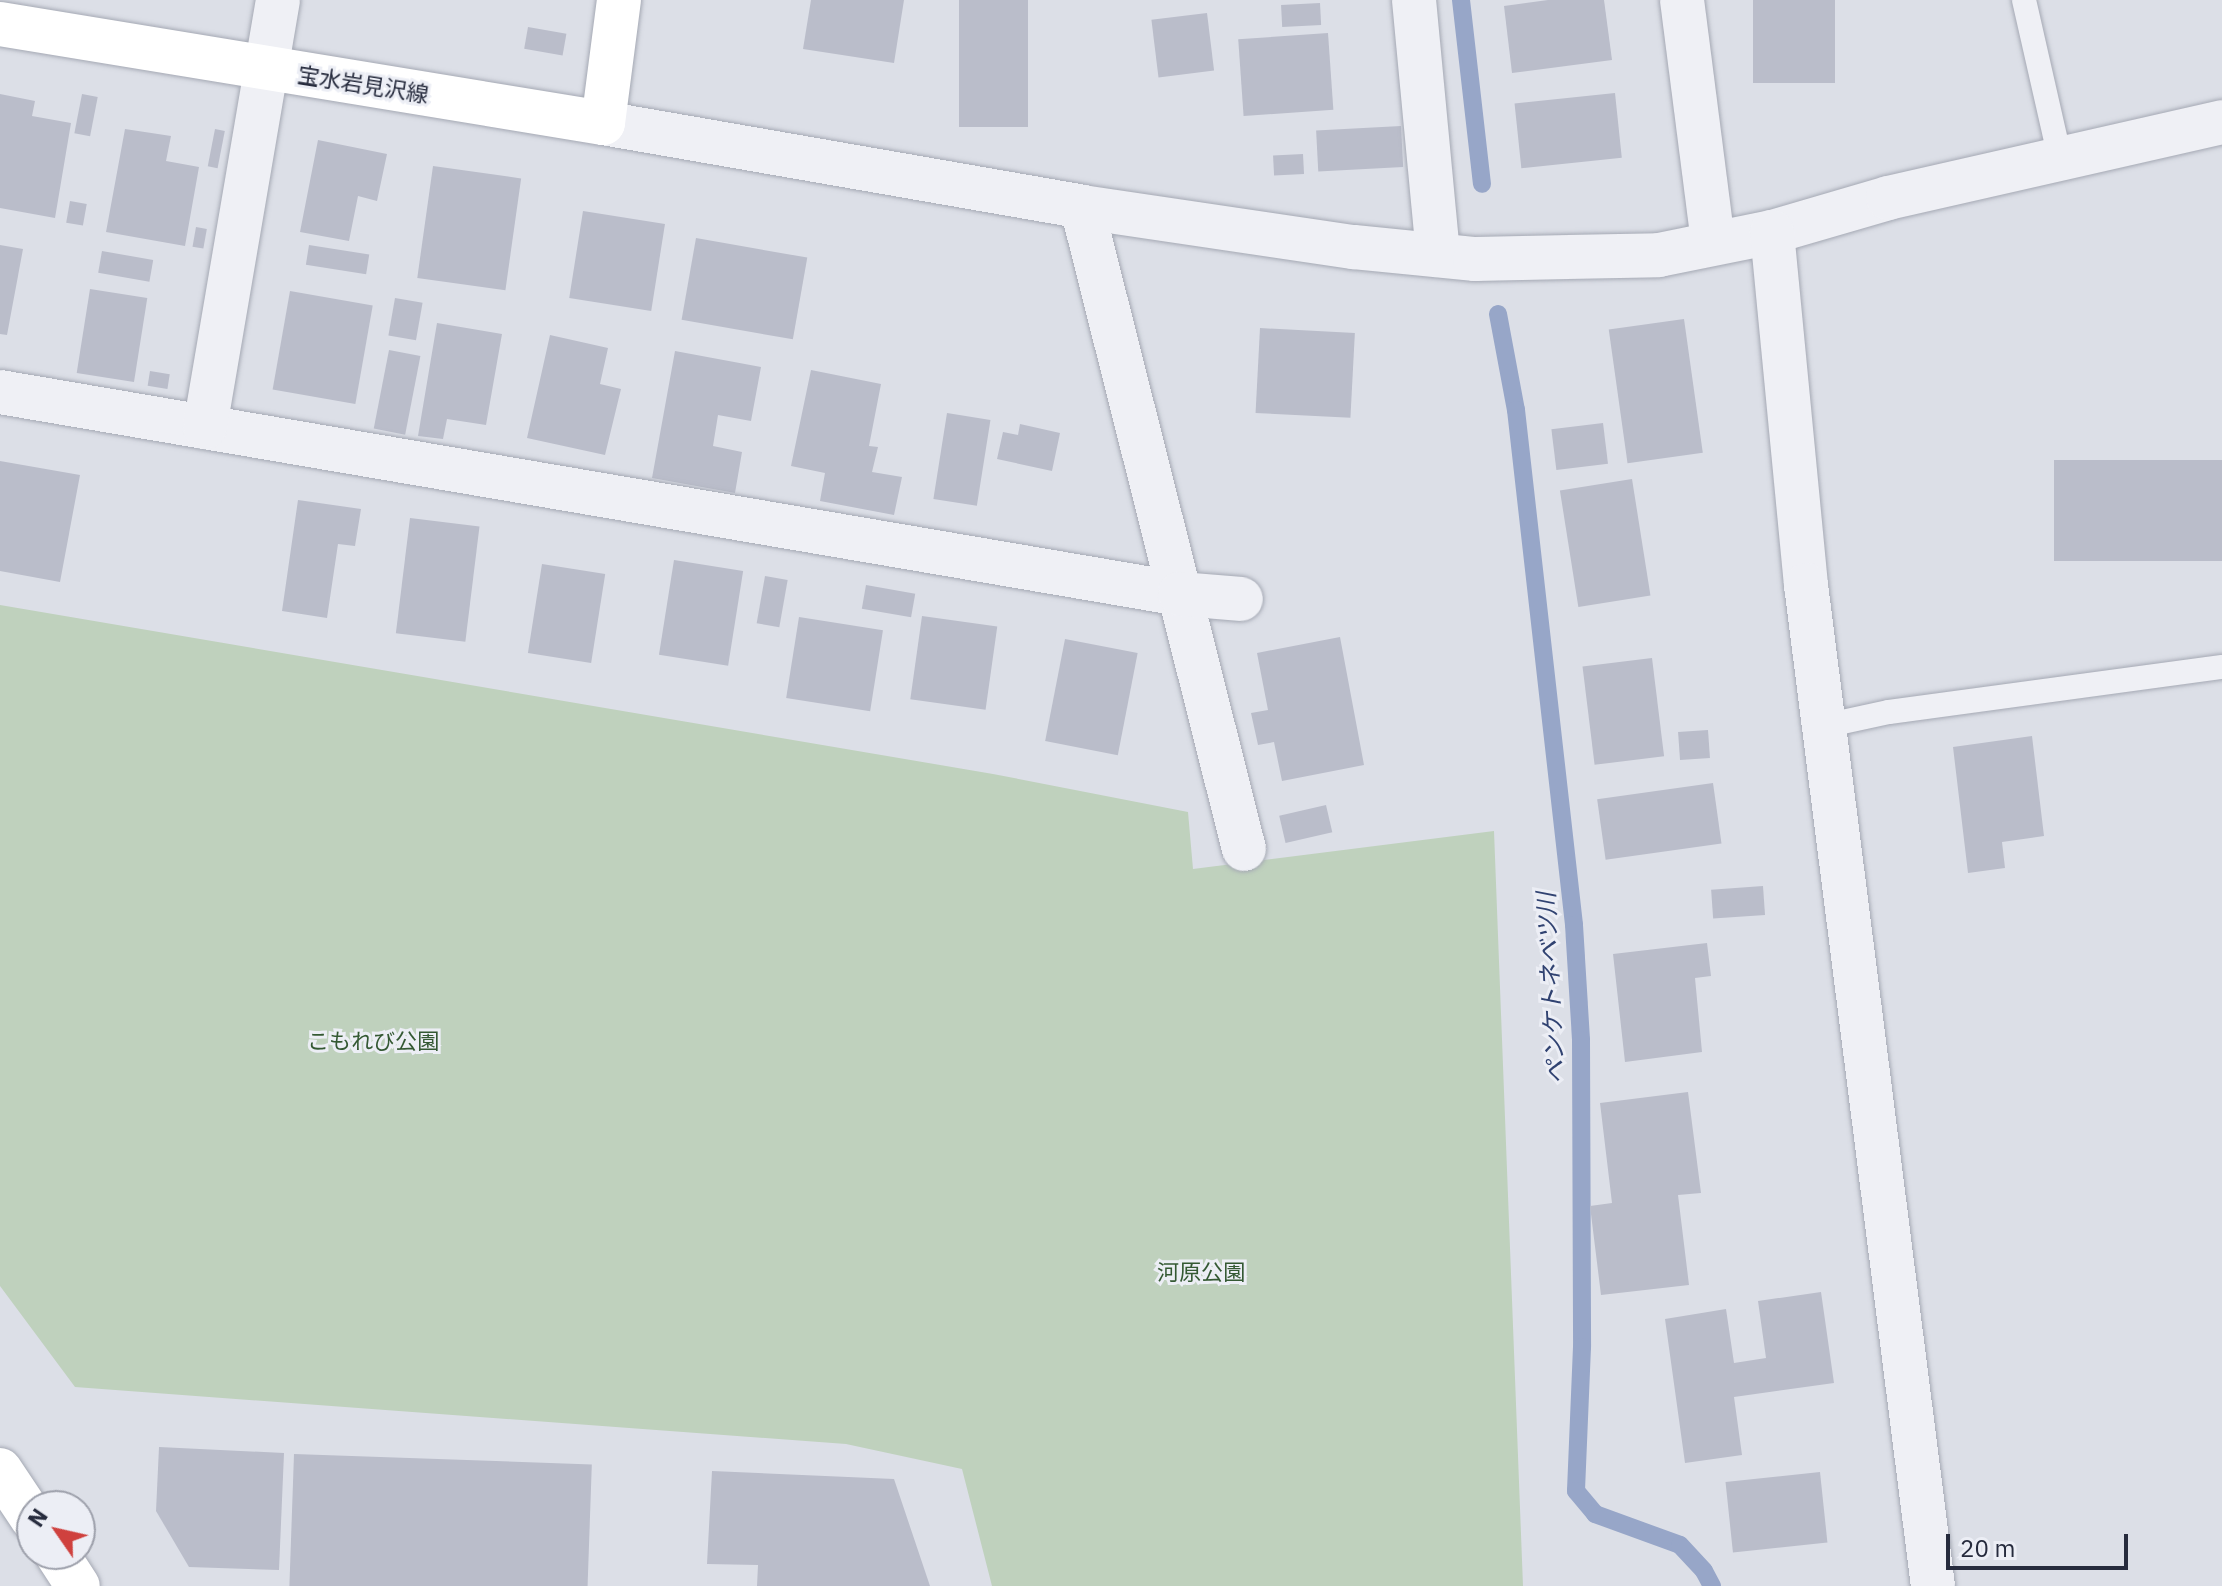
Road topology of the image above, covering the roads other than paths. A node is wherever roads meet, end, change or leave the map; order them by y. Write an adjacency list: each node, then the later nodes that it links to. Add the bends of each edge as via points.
1 (278, 0): 7 (street)
2 (619, 0): 9 (main road)
3 (1414, 0): 14 (street)
4 (1682, 0): 13 (street)
5 (2024, 0): 10 (lane)
6 (0, 24): 7 (main road, 宝水岩見沢線)
7 (268, 68): 9 (main road, 宝水岩見沢線); 16 (street)
8 (2222, 122): 10 (street)
9 (603, 123): 11 (street)
10 (2060, 159): 12 (street, via 1888,198)
11 (1082, 207): 14 (street); 17 (street)
12 (1772, 232): 13 (street); 20 (street)
13 (1713, 243): 14 (street, via 1659,255)
14 (1438, 255)
15 (0, 392): 16 (street)
16 (205, 427): 17 (street)
17 (1180, 594): 18 (street); 21 (street)
18 (1241, 599)
19 (2222, 667): 20 (lane, via 1889,712)
20 (1824, 726): 24 (street)
21 (1244, 849)
22 (0, 1470): 23 (main road)
23 (16, 1494)
24 (1933, 1586)

